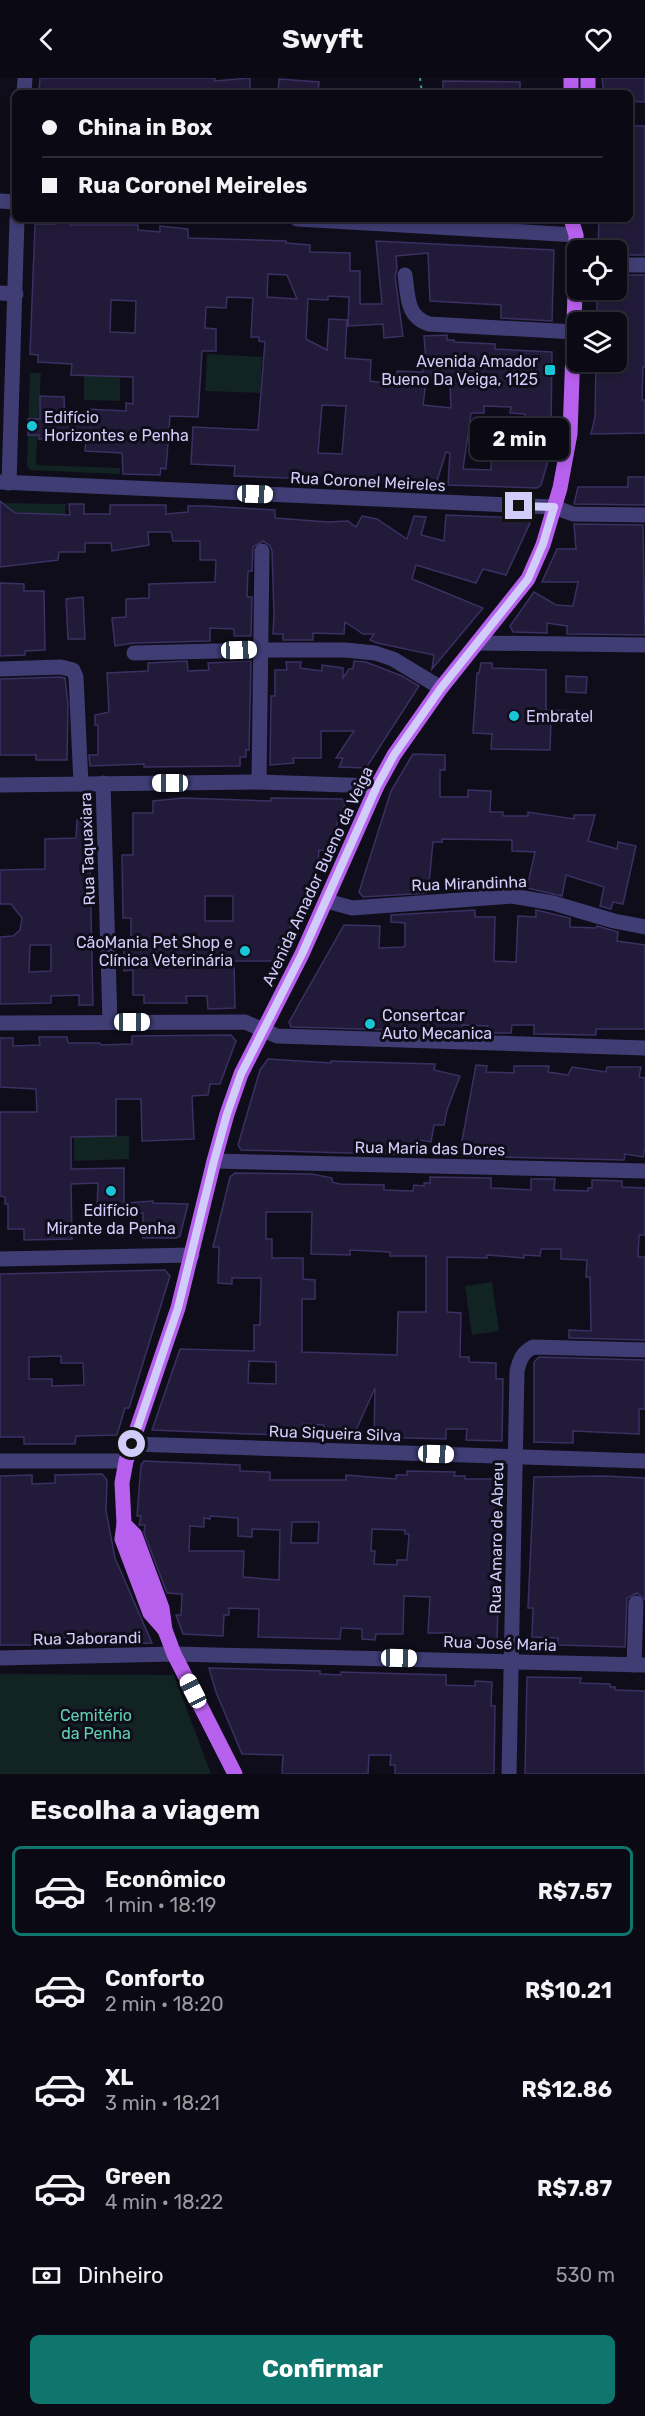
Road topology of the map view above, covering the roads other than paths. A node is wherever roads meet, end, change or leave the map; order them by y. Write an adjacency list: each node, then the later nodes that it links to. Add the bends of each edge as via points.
1 (17, 222): 12 (street)
2 (407, 222): 5 (street)
3 (572, 222): 6 (main road, Avenida Amador Bueno da Veiga)
4 (581, 222): 6 (main road, Avenida Amador Bueno da Veiga)
5 (431, 223): 6 (street)
6 (576, 235): 7 (main road, Avenida Amador Bueno da Veiga)
7 (576, 240)
8 (627, 265): 9 (street)
9 (645, 265)
10 (405, 275): 13 (street, via 411,310 418,321)
11 (0, 293): 12 (street)
12 (16, 294): 15 (street)
13 (567, 333)
14 (573, 372): 16 (main road, Avenida Amador Bueno da Veiga, via 570,434)
15 (4, 483): 16 (street, Rua Coronel Meireles)
16 (554, 507): 17 (street, Rua Coronel Meireles, via 573,514); 19 (main road, Avenida Amador Bueno da Veiga, via 528,579)
17 (645, 515)
18 (262, 551): 21 (street)
19 (477, 643): 20 (street); 24 (main road, Avenida Amador Bueno da Veiga)
20 (645, 645)
21 (260, 650): 22 (street); 24 (street, via 375,653 393,659); 25 (street)
22 (134, 653)
23 (0, 669): 27 (street, via 73,670)
24 (441, 688): 29 (main road, Avenida Amador Bueno da Veiga)
25 (259, 782): 26 (street); 29 (street)
26 (103, 783): 27 (street); 32 (street, Rua Taquaxiara)
27 (81, 784): 28 (street)
28 (0, 785)
29 (377, 786): 30 (main road, Avenida Amador Bueno da Veiga)
30 (327, 901): 31 (street, Rua Mirandinha, via 352,908 512,896 535,898); 34 (main road, Avenida Amador Bueno da Veiga)
31 (645, 927)
32 (110, 1022): 33 (street); 34 (street, via 245,1022)
33 (0, 1023)
34 (264, 1030): 35 (street, via 277,1036); 36 (main road, Avenida Amador Bueno da Veiga, via 241,1074)
35 (645, 1048)
36 (214, 1161): 37 (street, Rua Maria das Dores); 38 (main road, Avenida Amador Bueno da Veiga)
37 (645, 1171)
38 (192, 1255): 39 (street); 41 (main road, Avenida Amador Bueno da Veiga)
39 (0, 1259)
40 (645, 1350): 42 (street, Rua Amaro de Abreu, via 533,1347 524,1352 517,1371)
41 (132, 1444): 42 (street, Rua Siqueira Silva); 44 (main road, Avenida Amador Bueno da Veiga)
42 (515, 1457): 45 (street, Rua Siqueira Silva); 49 (street, Rua Amaro de Abreu)
43 (0, 1461): 44 (street)
44 (126, 1461): 47 (main road, Avenida Amador Bueno da Veiga, via 122,1483 124,1524 135,1535)
45 (645, 1461)
46 (636, 1604): 50 (street)
47 (174, 1654): 48 (street, Rua Jaborandi); 49 (street, Rua José Maria); 51 (main road, Avenida Amador Bueno da Veiga)
48 (0, 1658)
49 (511, 1660): 50 (street, Rua José Maria); 52 (street, Rua Amaro de Abreu)
50 (640, 1665)
51 (235, 1774)
52 (509, 1774)

